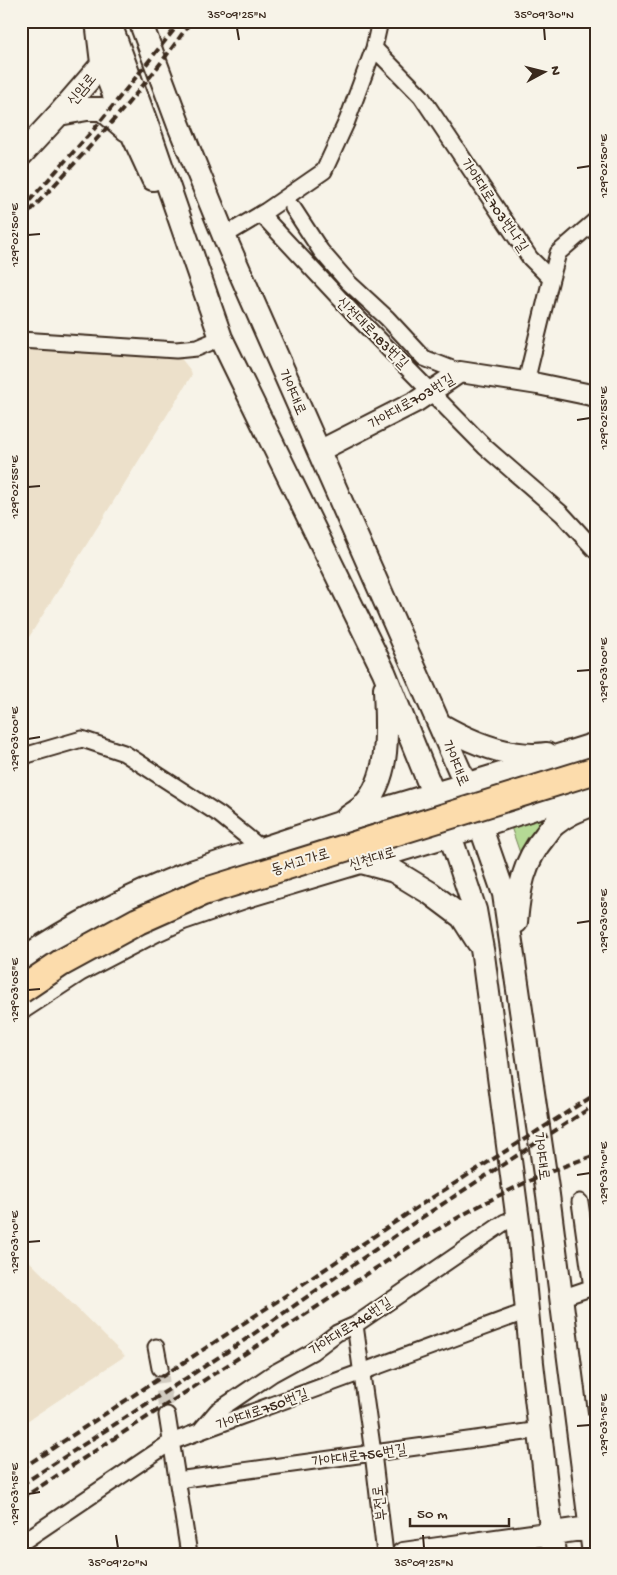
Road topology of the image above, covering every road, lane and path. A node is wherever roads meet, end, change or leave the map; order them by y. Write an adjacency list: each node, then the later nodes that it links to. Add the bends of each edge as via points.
1 (96, 21): 7 (main road); 8 (main road, via 89,54)
2 (109, 21): 5 (main road)
3 (380, 21): 6 (street)
4 (140, 22): 5 (main road, 신암로); 9 (main road, 가야대로)
5 (118, 46): 7 (main road, 신암로); 10 (main road)
6 (374, 48): 13 (street, via 348,120 324,171); 16 (street, 가야대로703번나길, via 422,96 530,258)
7 (102, 63): 8 (main road, 신암로); 10 (main road, via 113,92)
8 (66, 106): 10 (main road, via 102,109 128,131); 11 (main road, 신암로)
9 (178, 123): 10 (main road, via 165,115 154,120); 15 (main road, 가야대로)
10 (144, 139): 17 (main road, via 162,198)
11 (21, 155)
12 (293, 208): 19 (street, 신천대로183번길, via 321,251 348,282 424,358)
13 (261, 214): 15 (street); 21 (street, 신천대로183번길)
14 (596, 220): 16 (street, via 558,253)
15 (224, 236): 23 (main road, 가야대로)
16 (551, 279): 20 (street)
17 (221, 338): 18 (street, via 197,348 176,350); 25 (main road)
18 (21, 340)
19 (460, 372): 20 (street, 가야대로703번길); 21 (street, 가야대로703번길)
20 (526, 382): 22 (street, 가야대로703번길)
21 (431, 391): 23 (street, 가야대로703번길); 24 (street, 신천대로183번길, via 485,447 562,514)
22 (596, 396)
23 (319, 451): 26 (main road, 가야대로)
24 (596, 550)
25 (384, 672): 31 (main road); 33 (main road, via 384,761 372,793 362,807)
26 (439, 724): 27 (main road, via 462,737 497,749 535,756); 29 (main road, 가야대로)
27 (593, 753): 29 (main road); 41 (highway, 동서고가로, via 198,876 136,903 57,946); 42 (highway, 동서고가로, bridge, via 203,892 138,920 61,963)
28 (21, 760): 36 (street, via 27,755 82,739 124,753 220,815)
29 (466, 785): 31 (main road); 34 (main road, 가야대로)
30 (596, 790): 34 (main road, 신천대로)
31 (434, 795): 33 (main road); 35 (main road)
32 (596, 803): 39 (main road, via 554,825 537,845 524,870)
33 (340, 823): 36 (main road)
34 (480, 826): 35 (main road, 신천대로); 39 (main road, 가야대로, via 504,894)
35 (450, 835): 37 (main road, 신천대로); 38 (main road, via 475,910)
36 (262, 849): 40 (main road, via 163,883 52,939)
37 (360, 862): 38 (main road, via 394,871 462,917); 43 (main road, 신천대로, via 183,918 79,970)
38 (483, 955): 45 (main road, via 491,1111); 51 (main road, via 519,1229)
39 (513, 958): 47 (main road, via 553,1153 560,1215)
40 (21, 960)
41 (21, 970)
42 (21, 990)
43 (21, 1008)
44 (580, 1202): 46 (street)
45 (505, 1222): 48 (main road); 49 (street, 가야대로746번길)
46 (594, 1287): 47 (street)
47 (560, 1291): 55 (main road)
48 (522, 1313): 51 (main road); 53 (street, 가야대로750번길)
49 (355, 1325): 53 (street, 부전로); 57 (street, 가야대로746번길, via 337,1333 217,1411)
50 (156, 1347): 52 (street)
51 (532, 1365): 56 (main road)
52 (160, 1368)
53 (362, 1372): 57 (street, 가야대로750번길); 59 (street, 부전로)
54 (167, 1415): 58 (street)
55 (587, 1424): 61 (main road)
56 (540, 1430): 59 (street, 가야대로756번길); 63 (main road)
57 (198, 1432): 58 (street, 가야대로750번길)
58 (172, 1442): 60 (street); 62 (street, 가야대로750번길)
59 (373, 1453): 60 (street, 가야대로756번길); 65 (street, 부전로)
60 (177, 1480): 64 (street)
61 (593, 1527): 63 (main road); 67 (main road)
62 (21, 1543)
63 (553, 1544): 66 (main road)
64 (189, 1554)
65 (385, 1554)
66 (403, 1554)
67 (594, 1554)

